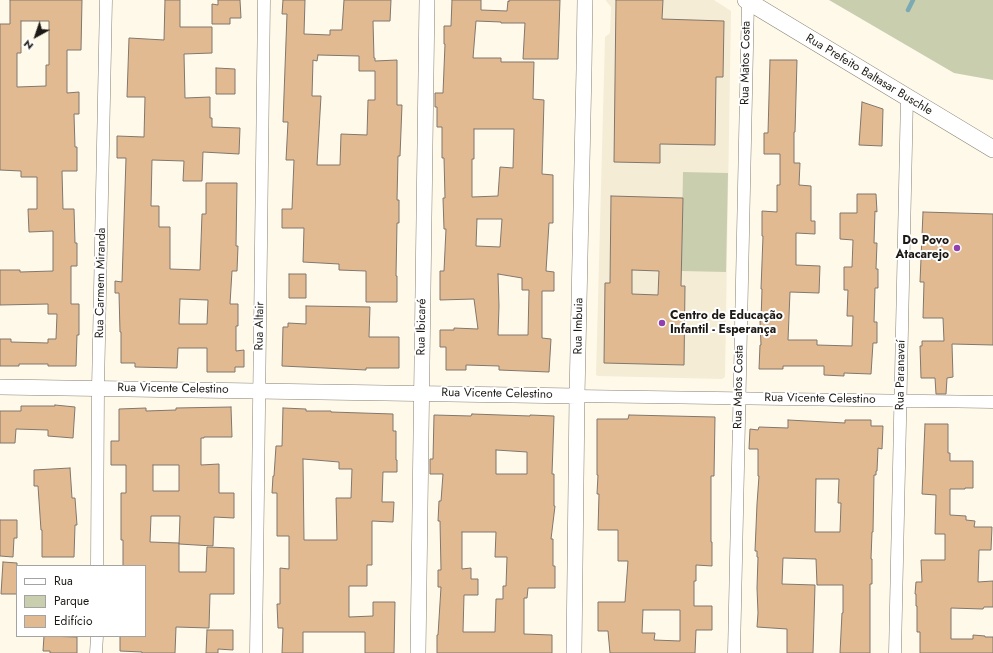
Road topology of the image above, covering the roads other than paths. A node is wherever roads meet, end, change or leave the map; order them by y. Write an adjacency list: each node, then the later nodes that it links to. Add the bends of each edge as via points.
1 (106, 0): 9 (street, Rua Carmem Miranda)
2 (264, 0): 10 (street, Rua Altair)
3 (427, 0): 11 (street, Rua Ibicaré)
4 (585, 0): 12 (street, Rua Imbuia)
5 (747, 1): 6 (main road, Rua Prefeito Baltasar Buschle); 13 (street, Rua Matos Costa)
6 (907, 97): 7 (main road, Rua Prefeito Baltasar Buschle); 14 (street, Rua Paranavaí)
7 (993, 149)
8 (0, 386): 9 (street, Rua Vicente Celestino)
9 (98, 388): 10 (street, Rua Vicente Celestino); 16 (street, Rua Carmem Miranda)
10 (260, 390): 11 (street, Rua Vicente Celestino); 19 (street, Rua Altair)
11 (422, 393): 12 (street, Rua Vicente Celestino); 20 (street, Rua Ibicaré)
12 (577, 396): 13 (street, Rua Vicente Celestino); 21 (street, Rua Imbuia)
13 (739, 398): 14 (street, Rua Vicente Celestino); 22 (street, Rua Matos Costa)
14 (900, 401): 15 (street, Rua Vicente Celestino); 23 (street, Rua Paranavaí)
15 (993, 402)
16 (97, 565)
17 (96, 637): 18 (street)
18 (96, 653)
19 (256, 653)
20 (418, 653)
21 (574, 653)
22 (734, 653)
23 (895, 653)

